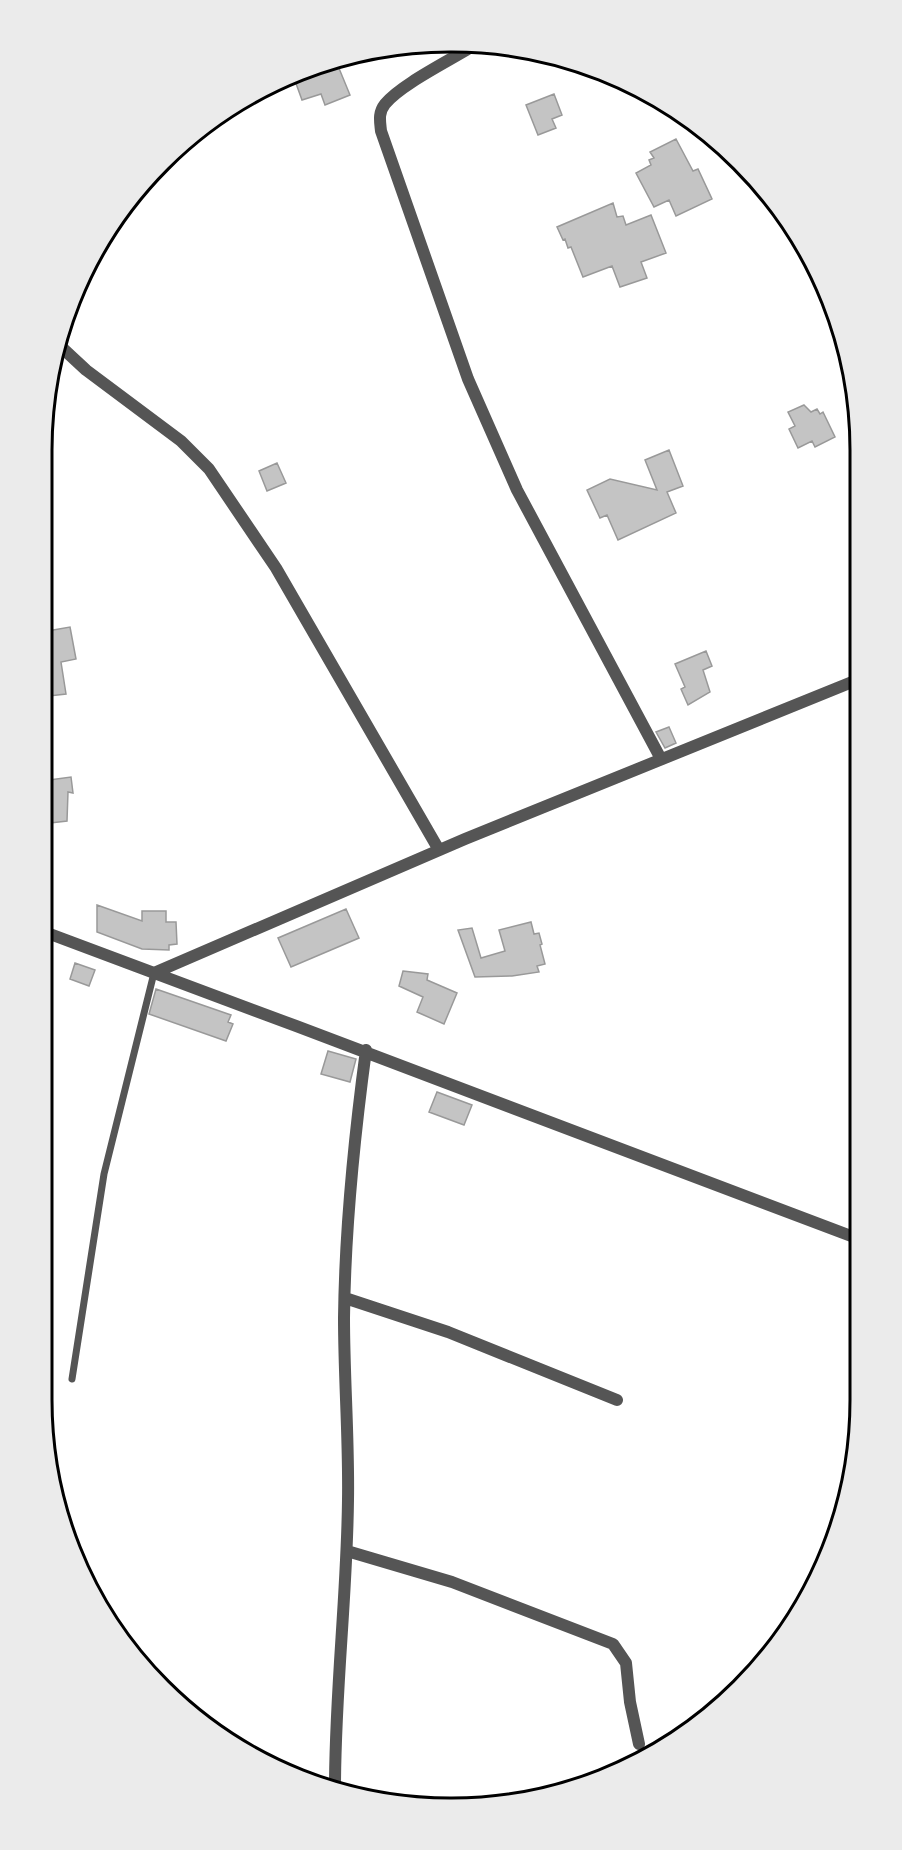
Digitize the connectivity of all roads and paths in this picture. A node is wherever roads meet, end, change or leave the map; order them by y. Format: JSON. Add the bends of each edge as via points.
{"nodes":[{"id":1,"x":464,"y":53,"type":"edge"},
{"id":2,"x":65,"y":351,"type":"edge"},
{"id":3,"x":850,"y":683,"type":"edge"},
{"id":4,"x":661,"y":759,"type":"junction"},
{"id":5,"x":439,"y":850,"type":"junction"},
{"id":6,"x":52,"y":935,"type":"edge"},
{"id":7,"x":154,"y":973,"type":"junction"},
{"id":8,"x":366,"y":1050,"type":"junction"},
{"id":9,"x":850,"y":1235,"type":"edge"},
{"id":10,"x":345,"y":1298,"type":"junction"},
{"id":11,"x":72,"y":1379,"type":"dead end"},
{"id":12,"x":617,"y":1400,"type":"dead end"},
{"id":13,"x":347,"y":1551,"type":"junction"},
{"id":14,"x":639,"y":1744,"type":"dead end"},
{"id":15,"x":335,"y":1780,"type":"edge"}],
"edges":[{"from":1,"to":4,"type":"street","via":[[384,105],[379,116],[381,131],[468,379],[517,490]]},
{"from":2,"to":5,"type":"street","via":[[181,441],[209,469],[276,568]]},
{"from":3,"to":4,"type":"street"},
{"from":4,"to":5,"type":"street"},
{"from":5,"to":7,"type":"street"},
{"from":6,"to":7,"type":"street"},
{"from":7,"to":8,"type":"street"},
{"from":7,"to":11,"type":"lane","via":[[104,1174]]},
{"from":8,"to":9,"type":"street","via":[[660,1166]]},
{"from":8,"to":10,"type":"street","via":[[352,1160]]},
{"from":10,"to":12,"type":"street","via":[[448,1332]]},
{"from":10,"to":13,"type":"street"},
{"from":13,"to":14,"type":"street","via":[[452,1582],[613,1644],[626,1663]]},
{"from":13,"to":15,"type":"street"}]}
